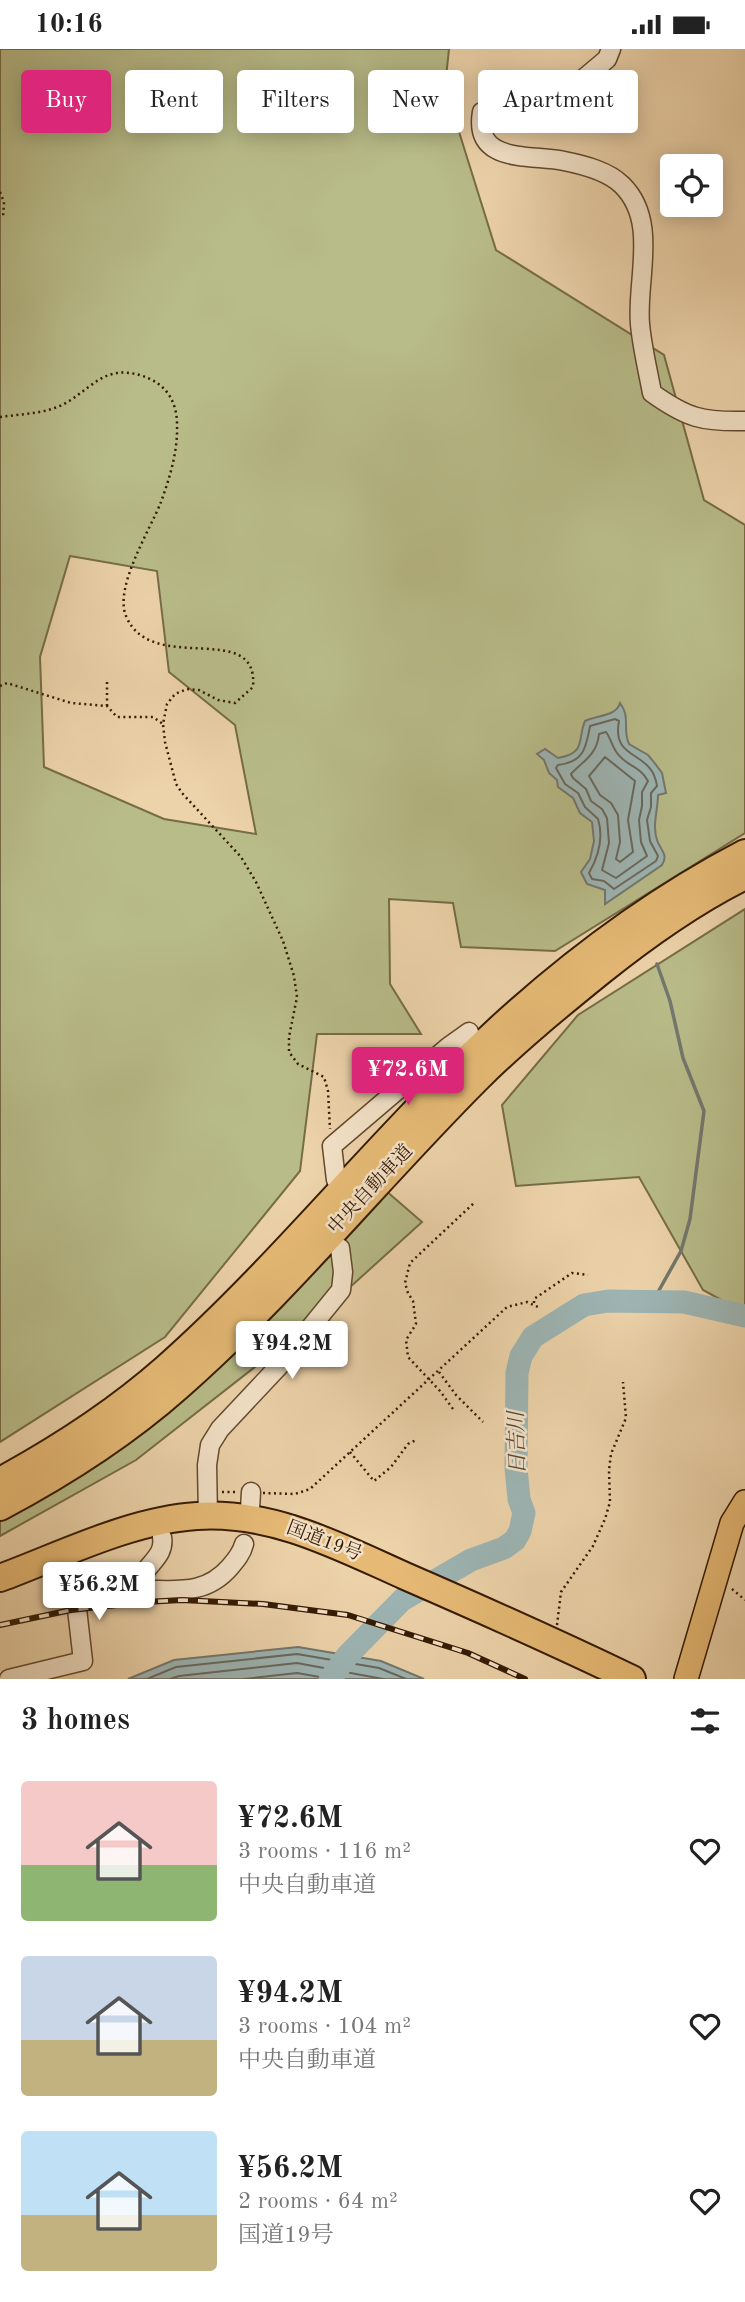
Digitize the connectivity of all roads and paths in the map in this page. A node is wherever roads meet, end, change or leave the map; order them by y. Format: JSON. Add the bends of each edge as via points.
{"nodes":[{"id":1,"x":611,"y":49,"type":"edge"},
{"id":2,"x":0,"y":192,"type":"edge"},
{"id":3,"x":3,"y":218,"type":"dead end"},
{"id":4,"x":0,"y":417,"type":"edge"},
{"id":5,"x":745,"y":421,"type":"edge"},
{"id":6,"x":107,"y":679,"type":"dead end"},
{"id":7,"x":0,"y":686,"type":"edge"},
{"id":8,"x":107,"y":706,"type":"junction"},
{"id":9,"x":163,"y":724,"type":"junction"},
{"id":10,"x":745,"y":853,"type":"edge"},
{"id":11,"x":745,"y":876,"type":"edge"},
{"id":12,"x":469,"y":1032,"type":"dead end"},
{"id":13,"x":332,"y":1146,"type":"junction"},
{"id":14,"x":336,"y":1180,"type":"dead end"},
{"id":15,"x":475,"y":1202,"type":"dead end"},
{"id":16,"x":340,"y":1248,"type":"dead end"},
{"id":17,"x":587,"y":1275,"type":"dead end"},
{"id":18,"x":534,"y":1305,"type":"junction"},
{"id":19,"x":540,"y":1308,"type":"dead end"},
{"id":20,"x":439,"y":1372,"type":"junction"},
{"id":21,"x":429,"y":1380,"type":"junction"},
{"id":22,"x":624,"y":1382,"type":"dead end"},
{"id":23,"x":453,"y":1409,"type":"dead end"},
{"id":24,"x":483,"y":1422,"type":"dead end"},
{"id":25,"x":416,"y":1440,"type":"dead end"},
{"id":26,"x":350,"y":1452,"type":"junction"},
{"id":27,"x":0,"y":1481,"type":"edge"},
{"id":28,"x":745,"y":1502,"type":"edge"},
{"id":29,"x":208,"y":1503,"type":"junction"},
{"id":30,"x":0,"y":1507,"type":"edge"},
{"id":31,"x":162,"y":1537,"type":"junction"},
{"id":32,"x":244,"y":1543,"type":"dead end"},
{"id":33,"x":0,"y":1578,"type":"edge"},
{"id":34,"x":400,"y":1581,"type":"junction"},
{"id":35,"x":138,"y":1590,"type":"junction"},
{"id":36,"x":0,"y":1594,"type":"edge"},
{"id":37,"x":436,"y":1596,"type":"junction"},
{"id":38,"x":552,"y":1641,"type":"junction"},
{"id":39,"x":9,"y":1679,"type":"edge"},
{"id":40,"x":591,"y":1679,"type":"edge"},
{"id":41,"x":632,"y":1679,"type":"edge"},
{"id":42,"x":686,"y":1679,"type":"edge"}],
"edges":[{"from":1,"to":5,"type":"street","via":[[607,59],[582,80],[482,112],[481,133],[489,144],[508,154],[563,160],[605,173],[632,196],[644,239],[640,325],[652,393],[686,415],[711,422]]},
{"from":2,"to":3,"type":"path"},
{"from":4,"to":9,"type":"path","via":[[47,412],[116,373],[154,380],[171,399],[177,417],[176,450],[161,502],[125,586],[124,611],[146,640],[240,655],[253,668],[254,678],[253,687],[235,702],[199,690],[182,690],[167,704]]},
{"from":6,"to":8,"type":"path"},
{"from":7,"to":8,"type":"path","via":[[7,683],[71,703]]},
{"from":8,"to":9,"type":"path","via":[[117,717],[153,717]]},
{"from":9,"to":13,"type":"path","via":[[176,784],[248,868],[282,941],[297,997],[289,1052],[299,1065],[324,1077]]},
{"from":10,"to":27,"type":"highway","name":"中央自動車道","via":[[676,893],[581,960],[439,1086],[165,1369],[76,1436]]},
{"from":11,"to":30,"type":"highway","name":"中央自動車道","via":[[628,950],[479,1077],[225,1345],[177,1388],[88,1456]]},
{"from":12,"to":13,"type":"street"},
{"from":13,"to":14,"type":"street"},
{"from":15,"to":21,"type":"path","via":[[410,1263],[405,1283],[414,1301],[415,1324],[406,1340],[408,1357]]},
{"from":16,"to":29,"type":"street","via":[[341,1290],[210,1445]]},
{"from":17,"to":18,"type":"path","via":[[572,1273],[534,1299]]},
{"from":18,"to":19,"type":"path"},
{"from":18,"to":20,"type":"path","via":[[527,1302],[507,1307]]},
{"from":20,"to":21,"type":"path"},
{"from":20,"to":24,"type":"path"},
{"from":21,"to":23,"type":"path"},
{"from":21,"to":26,"type":"path"},
{"from":22,"to":38,"type":"path","via":[[626,1418],[611,1454],[610,1502],[593,1546],[561,1592]]},
{"from":25,"to":26,"type":"path","via":[[374,1481]]},
{"from":26,"to":29,"type":"path","via":[[303,1493]]},
{"from":28,"to":42,"type":"main road","via":[[733,1523]]},
{"from":29,"to":33,"type":"highway","name":"国道19号"},
{"from":29,"to":34,"type":"highway","name":"国道19号","via":[[303,1531]]},
{"from":31,"to":34,"type":"highway","name":"国道19号","via":[[203,1530],[249,1532]]},
{"from":31,"to":35,"type":"street","via":[[160,1553],[143,1571]]},
{"from":31,"to":36,"type":"highway","name":"国道19号"},
{"from":32,"to":35,"type":"street","via":[[229,1568],[210,1585]]},
{"from":34,"to":37,"type":"highway","name":"国道19号"},
{"from":35,"to":39,"type":"street","via":[[79,1599],[83,1661]]},
{"from":37,"to":38,"type":"highway","name":"国道19号"},
{"from":37,"to":40,"type":"highway","name":"国道19号"},
{"from":38,"to":41,"type":"highway","name":"国道19号"}]}
